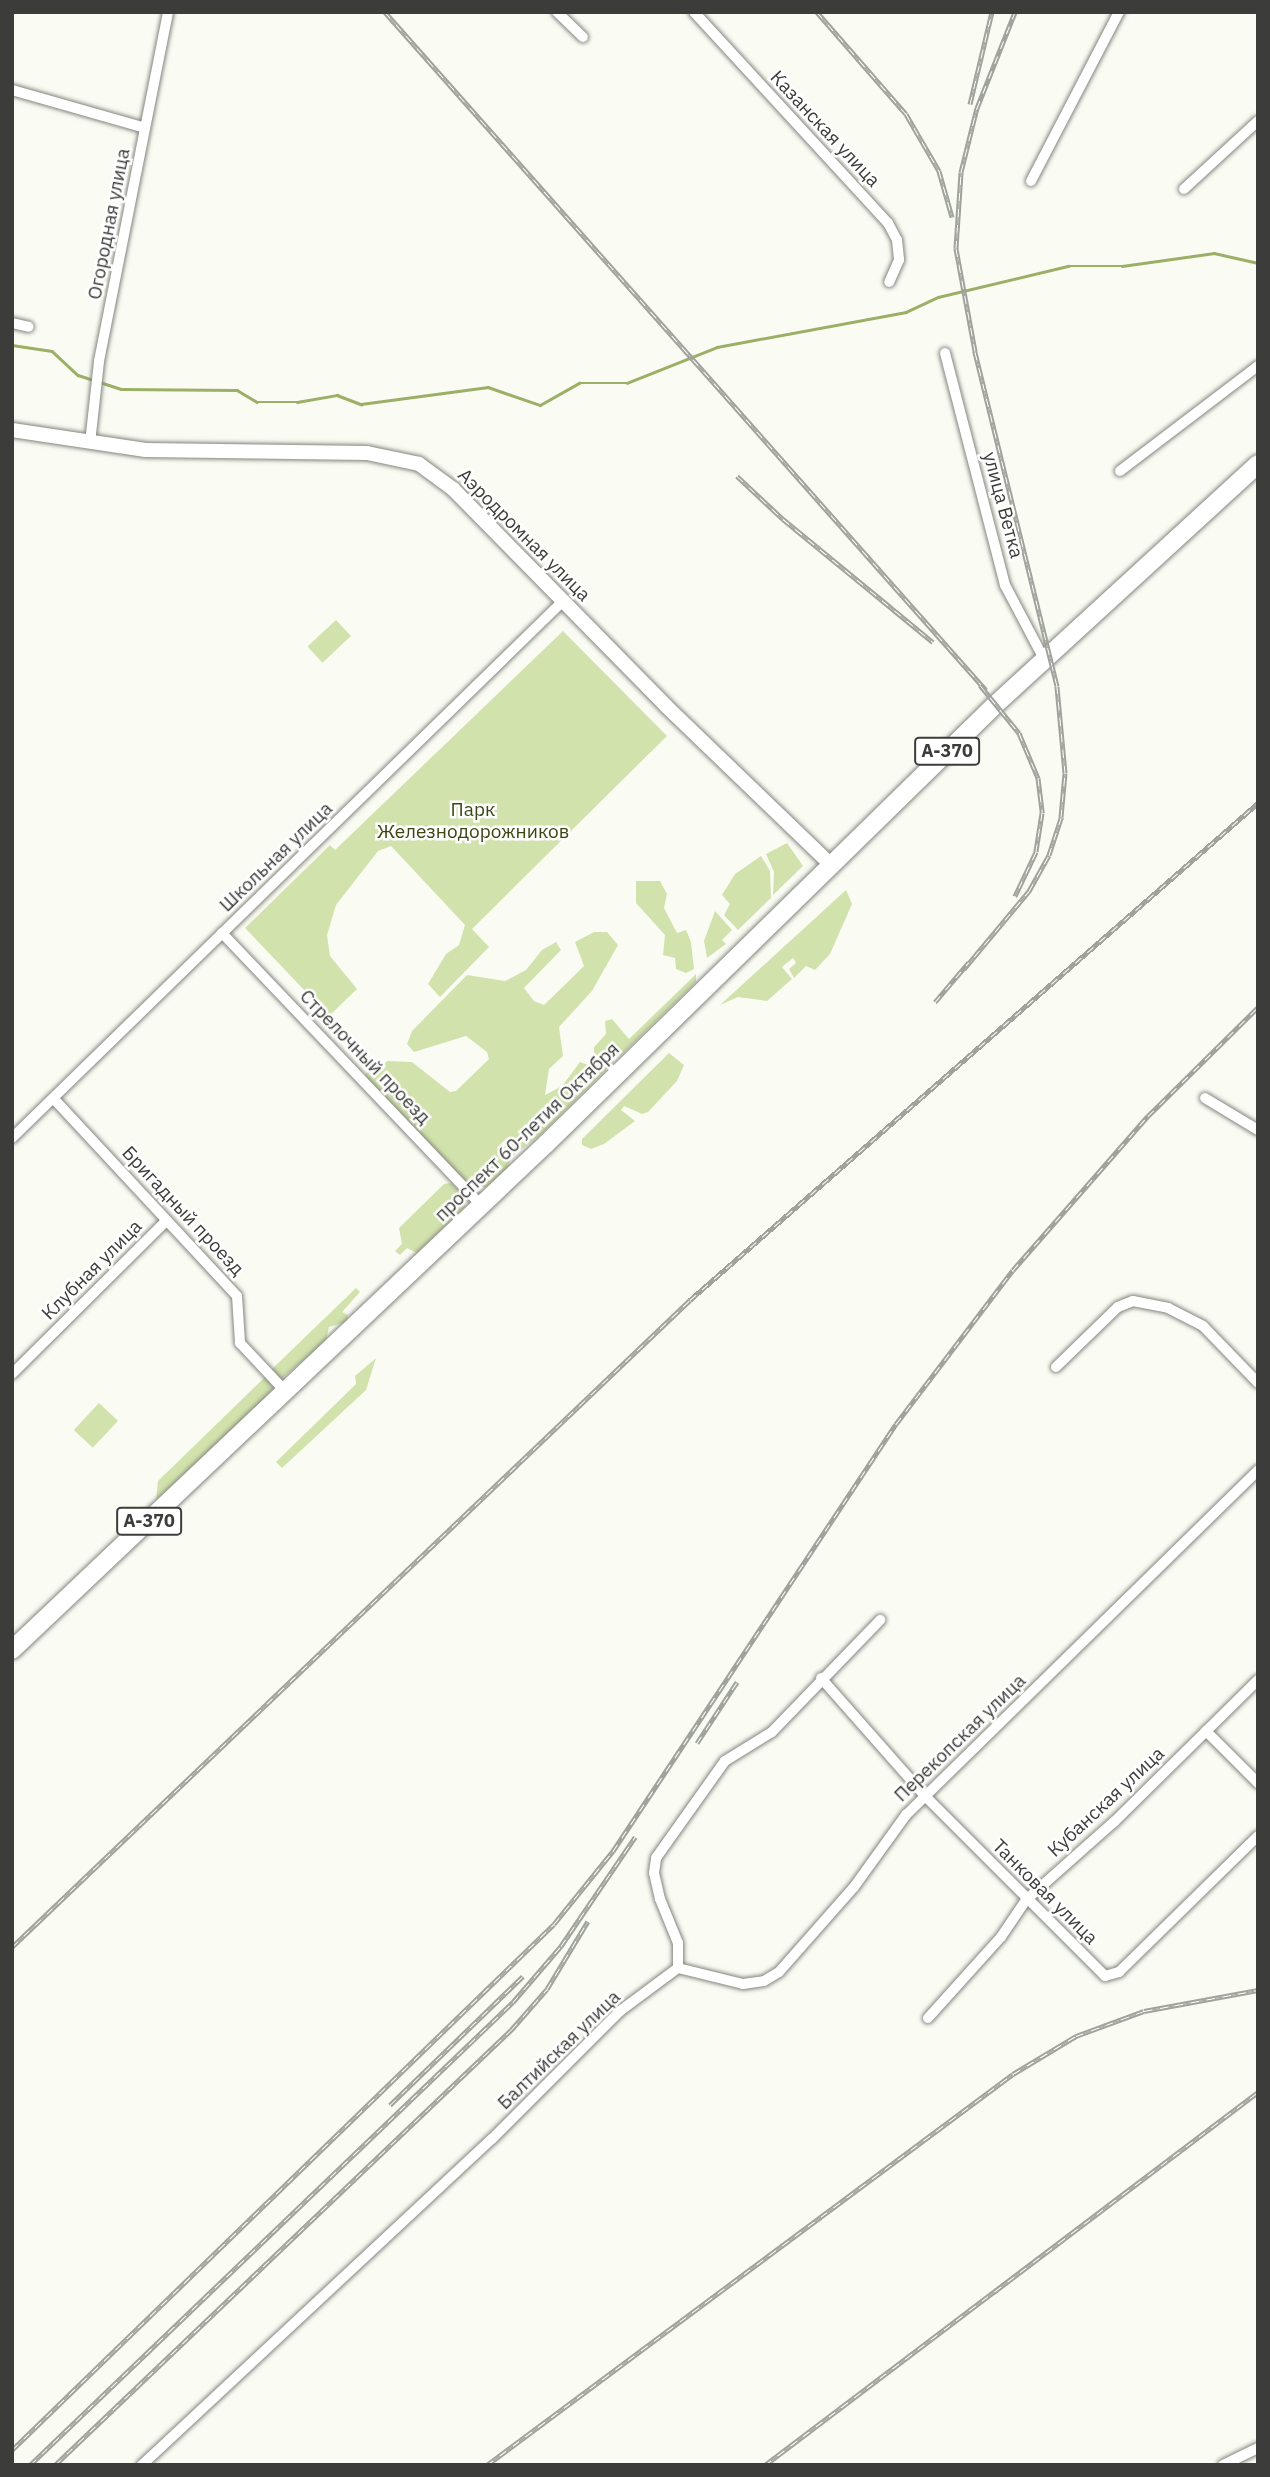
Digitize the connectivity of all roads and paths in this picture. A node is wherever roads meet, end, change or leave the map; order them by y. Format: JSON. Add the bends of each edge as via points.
{"nodes":[{"id":1,"x":168,"y":12,"type":"edge"},
{"id":2,"x":557,"y":12,"type":"edge"},
{"id":3,"x":694,"y":12,"type":"edge"},
{"id":4,"x":1119,"y":12,"type":"edge"},
{"id":5,"x":583,"y":37,"type":"dead end"},
{"id":6,"x":12,"y":90,"type":"edge"},
{"id":7,"x":1258,"y":121,"type":"edge"},
{"id":8,"x":145,"y":128,"type":"junction"},
{"id":9,"x":1031,"y":181,"type":"dead end"},
{"id":10,"x":1184,"y":189,"type":"dead end"},
{"id":11,"x":889,"y":282,"type":"dead end"},
{"id":12,"x":12,"y":323,"type":"edge"},
{"id":13,"x":29,"y":327,"type":"dead end"},
{"id":14,"x":945,"y":353,"type":"dead end"},
{"id":15,"x":1258,"y":366,"type":"edge"},
{"id":16,"x":12,"y":430,"type":"edge"},
{"id":17,"x":90,"y":443,"type":"junction"},
{"id":18,"x":1258,"y":464,"type":"edge"},
{"id":19,"x":1120,"y":471,"type":"dead end"},
{"id":20,"x":1258,"y":476,"type":"edge"},
{"id":21,"x":564,"y":600,"type":"junction"},
{"id":22,"x":1066,"y":641,"type":"junction"},
{"id":23,"x":1044,"y":659,"type":"junction"},
{"id":24,"x":831,"y":865,"type":"junction"},
{"id":25,"x":222,"y":933,"type":"junction"},
{"id":26,"x":1205,"y":1098,"type":"dead end"},
{"id":27,"x":54,"y":1099,"type":"junction"},
{"id":28,"x":1258,"y":1130,"type":"edge"},
{"id":29,"x":12,"y":1138,"type":"edge"},
{"id":30,"x":481,"y":1205,"type":"junction"},
{"id":31,"x":166,"y":1220,"type":"junction"},
{"id":32,"x":1056,"y":1367,"type":"dead end"},
{"id":33,"x":12,"y":1374,"type":"edge"},
{"id":34,"x":1258,"y":1383,"type":"edge"},
{"id":35,"x":285,"y":1391,"type":"junction"},
{"id":36,"x":1258,"y":1470,"type":"edge"},
{"id":37,"x":880,"y":1620,"type":"dead end"},
{"id":38,"x":12,"y":1650,"type":"edge"},
{"id":39,"x":821,"y":1678,"type":"junction"},
{"id":40,"x":1258,"y":1680,"type":"edge"},
{"id":41,"x":1206,"y":1731,"type":"junction"},
{"id":42,"x":1258,"y":1783,"type":"edge"},
{"id":43,"x":925,"y":1796,"type":"junction"},
{"id":44,"x":1258,"y":1836,"type":"edge"},
{"id":45,"x":1026,"y":1900,"type":"junction"},
{"id":46,"x":678,"y":1968,"type":"junction"},
{"id":47,"x":928,"y":2018,"type":"dead end"},
{"id":48,"x":1258,"y":2448,"type":"edge"},
{"id":49,"x":142,"y":2465,"type":"edge"},
{"id":50,"x":1223,"y":2465,"type":"edge"}],
"edges":[{"from":1,"to":8,"type":"street","name":"Огородная улица"},
{"from":2,"to":5,"type":"street"},
{"from":3,"to":11,"type":"street","name":"Казанская улица","via":[[888,223],[897,240],[899,260]]},
{"from":4,"to":9,"type":"street"},
{"from":6,"to":8,"type":"street"},
{"from":7,"to":10,"type":"street"},
{"from":8,"to":17,"type":"street","name":"Огородная улица","via":[[95,385]]},
{"from":12,"to":13,"type":"street"},
{"from":14,"to":23,"type":"street","name":"улица Ветка","via":[[1005,585]]},
{"from":15,"to":19,"type":"street"},
{"from":16,"to":17,"type":"street","name":"Аэродромная улица"},
{"from":17,"to":21,"type":"street","name":"Аэродромная улица","via":[[146,450],[367,453],[403,458],[453,489]]},
{"from":18,"to":22,"type":"highway","name":"проспект 60-летия Октября","number":"А-370"},
{"from":20,"to":22,"type":"highway","name":"проспект 60-летия Октября","number":"А-370"},
{"from":21,"to":24,"type":"street","name":"Аэродромная улица"},
{"from":21,"to":25,"type":"street","name":"Школьная улица"},
{"from":22,"to":23,"type":"highway","name":"проспект 60-летия Октября","number":"А-370"},
{"from":23,"to":24,"type":"highway","name":"проспект 60-летия Октября","number":"А-370"},
{"from":24,"to":30,"type":"highway","name":"проспект 60-летия Октября","number":"А-370"},
{"from":25,"to":27,"type":"street","name":"Школьная улица"},
{"from":25,"to":30,"type":"street","name":"Стрелочный проезд"},
{"from":26,"to":28,"type":"street"},
{"from":27,"to":29,"type":"street","name":"Школьная улица"},
{"from":27,"to":31,"type":"street","name":"Бригадный проезд"},
{"from":30,"to":35,"type":"highway","name":"проспект 60-летия Октября","number":"А-370"},
{"from":31,"to":33,"type":"street","name":"Клубная улица"},
{"from":31,"to":35,"type":"street","name":"Бригадный проезд","via":[[237,1296],[240,1343]]},
{"from":32,"to":34,"type":"street","via":[[1118,1307],[1133,1301],[1168,1308],[1203,1326]]},
{"from":35,"to":38,"type":"highway","name":"проспект 60-летия Октября","number":"А-370"},
{"from":36,"to":43,"type":"street","name":"Перекопская улица"},
{"from":37,"to":39,"type":"street"},
{"from":39,"to":43,"type":"street","name":"Танковая улица"},
{"from":39,"to":46,"type":"street","via":[[772,1732],[725,1761],[656,1858],[653,1873],[678,1943]]},
{"from":40,"to":41,"type":"street","name":"Кубанская улица"},
{"from":41,"to":42,"type":"street"},
{"from":41,"to":45,"type":"street","name":"Кубанская улица"},
{"from":43,"to":45,"type":"street","name":"Танковая улица"},
{"from":43,"to":46,"type":"street","name":"Перекопская улица","via":[[854,1887],[771,1978],[743,1984]]},
{"from":44,"to":45,"type":"street","name":"Танковая улица","via":[[1114,1976],[1105,1976]]},
{"from":45,"to":47,"type":"street","name":"Кубанская улица","via":[[1001,1937]]},
{"from":46,"to":49,"type":"street","name":"Балтийская улица","via":[[620,2011],[492,2139],[278,2333]]},
{"from":48,"to":50,"type":"street"}]}
